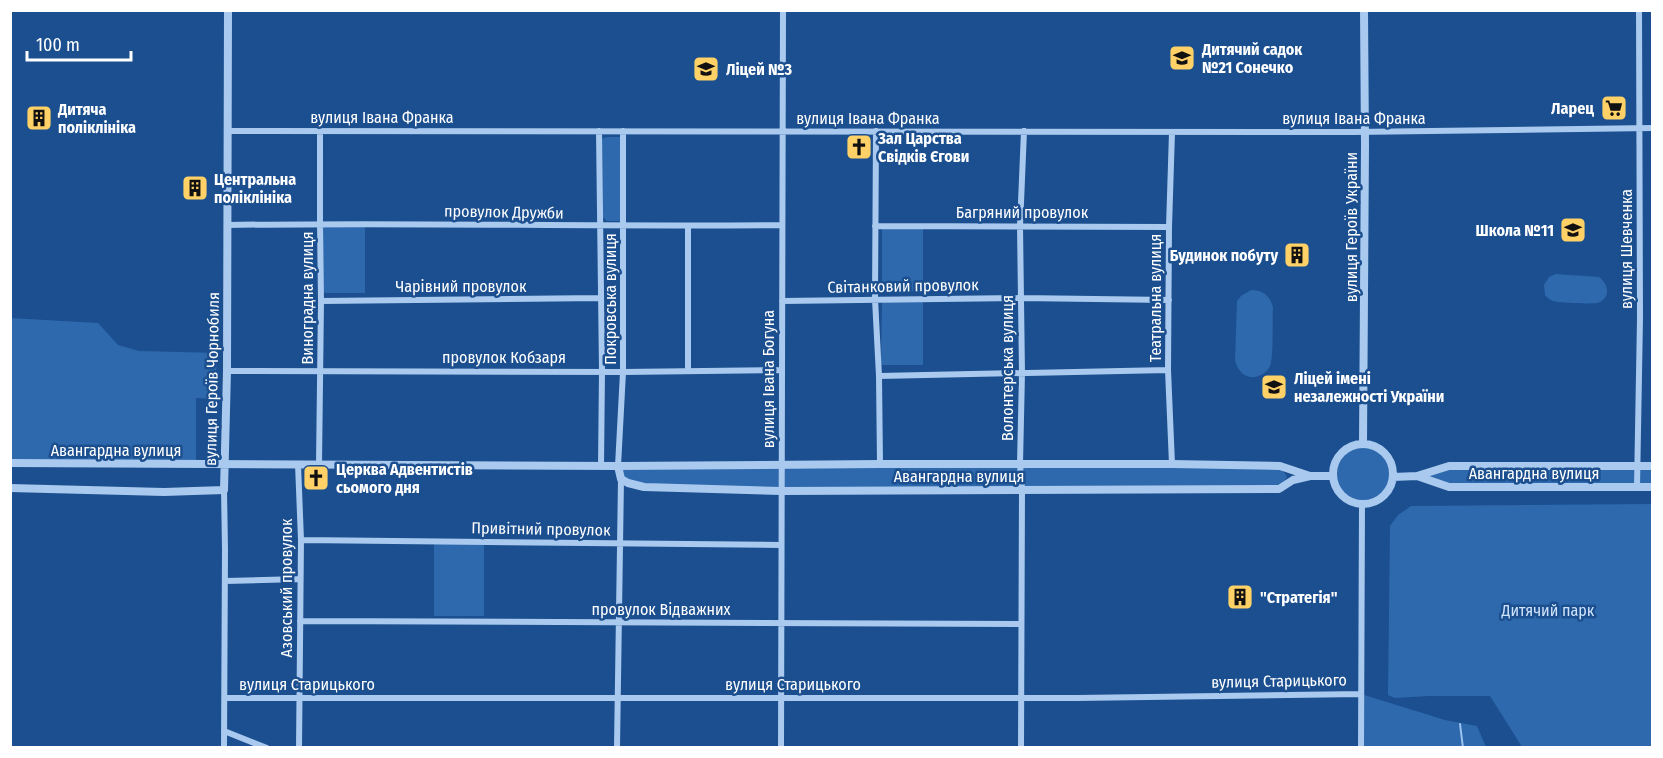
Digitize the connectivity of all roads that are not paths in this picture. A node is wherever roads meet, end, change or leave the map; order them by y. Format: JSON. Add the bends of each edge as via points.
{"nodes":[{"id":1,"x":228,"y":10,"type":"edge"},
{"id":2,"x":783,"y":10,"type":"edge"},
{"id":3,"x":1364,"y":10,"type":"edge"},
{"id":4,"x":1639,"y":10,"type":"edge"},
{"id":5,"x":1640,"y":128,"type":"junction"},
{"id":6,"x":1653,"y":129,"type":"edge"},
{"id":7,"x":228,"y":131,"type":"junction"},
{"id":8,"x":320,"y":131,"type":"junction"},
{"id":9,"x":599,"y":131,"type":"junction"},
{"id":10,"x":623,"y":131,"type":"junction"},
{"id":11,"x":782,"y":131,"type":"junction"},
{"id":12,"x":876,"y":131,"type":"junction"},
{"id":13,"x":1024,"y":132,"type":"junction"},
{"id":14,"x":1172,"y":132,"type":"junction"},
{"id":15,"x":1365,"y":132,"type":"junction"},
{"id":16,"x":320,"y":223,"type":"junction"},
{"id":17,"x":227,"y":225,"type":"junction"},
{"id":18,"x":782,"y":225,"type":"junction"},
{"id":19,"x":600,"y":226,"type":"junction"},
{"id":20,"x":623,"y":226,"type":"junction"},
{"id":21,"x":688,"y":226,"type":"junction"},
{"id":22,"x":875,"y":226,"type":"junction"},
{"id":23,"x":1020,"y":226,"type":"junction"},
{"id":24,"x":1169,"y":226,"type":"junction"},
{"id":25,"x":601,"y":298,"type":"junction"},
{"id":26,"x":1020,"y":298,"type":"junction"},
{"id":27,"x":875,"y":299,"type":"junction"},
{"id":28,"x":1169,"y":300,"type":"junction"},
{"id":29,"x":321,"y":301,"type":"junction"},
{"id":30,"x":782,"y":301,"type":"junction"},
{"id":31,"x":782,"y":370,"type":"junction"},
{"id":32,"x":1168,"y":370,"type":"junction"},
{"id":33,"x":227,"y":371,"type":"junction"},
{"id":34,"x":321,"y":371,"type":"junction"},
{"id":35,"x":602,"y":371,"type":"junction"},
{"id":36,"x":688,"y":371,"type":"junction"},
{"id":37,"x":624,"y":372,"type":"junction"},
{"id":38,"x":1022,"y":373,"type":"junction"},
{"id":39,"x":879,"y":376,"type":"junction"},
{"id":40,"x":1363,"y":444,"type":"junction"},
{"id":41,"x":10,"y":463,"type":"edge"},
{"id":42,"x":225,"y":464,"type":"junction"},
{"id":43,"x":298,"y":464,"type":"junction"},
{"id":44,"x":319,"y":464,"type":"junction"},
{"id":45,"x":782,"y":464,"type":"junction"},
{"id":46,"x":880,"y":464,"type":"junction"},
{"id":47,"x":1020,"y":464,"type":"junction"},
{"id":48,"x":1172,"y":464,"type":"junction"},
{"id":49,"x":601,"y":466,"type":"junction"},
{"id":50,"x":618,"y":466,"type":"junction"},
{"id":51,"x":1637,"y":466,"type":"junction"},
{"id":52,"x":1653,"y":466,"type":"edge"},
{"id":53,"x":1310,"y":476,"type":"junction"},
{"id":54,"x":1332,"y":476,"type":"junction"},
{"id":55,"x":1418,"y":476,"type":"junction"},
{"id":56,"x":1393,"y":477,"type":"junction"},
{"id":57,"x":621,"y":479,"type":"junction"},
{"id":58,"x":1637,"y":487,"type":"junction"},
{"id":59,"x":1653,"y":487,"type":"edge"},
{"id":60,"x":10,"y":488,"type":"edge"},
{"id":61,"x":1022,"y":489,"type":"junction"},
{"id":62,"x":224,"y":490,"type":"junction"},
{"id":63,"x":781,"y":491,"type":"junction"},
{"id":64,"x":1362,"y":504,"type":"junction"},
{"id":65,"x":300,"y":540,"type":"junction"},
{"id":66,"x":619,"y":543,"type":"junction"},
{"id":67,"x":781,"y":545,"type":"junction"},
{"id":68,"x":300,"y":579,"type":"junction"},
{"id":69,"x":225,"y":581,"type":"junction"},
{"id":70,"x":300,"y":621,"type":"junction"},
{"id":71,"x":618,"y":622,"type":"junction"},
{"id":72,"x":781,"y":623,"type":"junction"},
{"id":73,"x":1021,"y":624,"type":"junction"},
{"id":74,"x":1361,"y":694,"type":"junction"},
{"id":75,"x":225,"y":698,"type":"junction"},
{"id":76,"x":300,"y":698,"type":"junction"},
{"id":77,"x":618,"y":698,"type":"junction"},
{"id":78,"x":781,"y":698,"type":"junction"},
{"id":79,"x":1021,"y":698,"type":"junction"},
{"id":80,"x":224,"y":731,"type":"junction"},
{"id":81,"x":224,"y":747,"type":"edge"},
{"id":82,"x":267,"y":747,"type":"edge"},
{"id":83,"x":299,"y":747,"type":"edge"},
{"id":84,"x":617,"y":747,"type":"edge"},
{"id":85,"x":781,"y":747,"type":"edge"},
{"id":86,"x":1021,"y":747,"type":"edge"},
{"id":87,"x":1361,"y":747,"type":"edge"}],
"edges":[{"from":1,"to":7,"type":"street","name":"вулиця Героїв Чорнобиля"},
{"from":2,"to":11,"type":"street","name":"вулиця Івана Богуна"},
{"from":3,"to":15,"type":"street","name":"вулиця Героїв України"},
{"from":4,"to":5,"type":"street","name":"вулиця Шевченка"},
{"from":5,"to":6,"type":"street","name":"вулиця Івана Франка"},
{"from":5,"to":15,"type":"street","name":"вулиця Івана Франка"},
{"from":5,"to":51,"type":"street","name":"вулиця Шевченка"},
{"from":7,"to":8,"type":"street","name":"вулиця Івана Франка"},
{"from":7,"to":17,"type":"street","name":"вулиця Героїв Чорнобиля"},
{"from":8,"to":9,"type":"street","name":"вулиця Івана Франка"},
{"from":8,"to":16,"type":"street","name":"Виноградна вулиця"},
{"from":9,"to":10,"type":"street","name":"вулиця Івана Франка"},
{"from":9,"to":19,"type":"street","name":"Покровська вулиця"},
{"from":10,"to":11,"type":"street","name":"вулиця Івана Франка"},
{"from":10,"to":20,"type":"street","name":"Покровська вулиця"},
{"from":11,"to":12,"type":"street","name":"вулиця Івана Франка"},
{"from":11,"to":18,"type":"street","name":"вулиця Івана Богуна"},
{"from":12,"to":13,"type":"street","name":"вулиця Івана Франка"},
{"from":12,"to":22,"type":"street"},
{"from":13,"to":14,"type":"street","name":"вулиця Івана Франка"},
{"from":13,"to":23,"type":"street","name":"Волонтерська вулиця"},
{"from":14,"to":15,"type":"street","name":"вулиця Івана Франка"},
{"from":14,"to":24,"type":"street","name":"Театральна вулиця"},
{"from":15,"to":40,"type":"street","name":"вулиця Героїв України"},
{"from":16,"to":17,"type":"street","name":"провулок Дружби"},
{"from":16,"to":19,"type":"street","name":"провулок Дружби"},
{"from":16,"to":29,"type":"street","name":"Виноградна вулиця"},
{"from":17,"to":33,"type":"street","name":"вулиця Героїв Чорнобиля"},
{"from":18,"to":21,"type":"street","name":"провулок Дружби"},
{"from":18,"to":30,"type":"street","name":"вулиця Івана Богуна"},
{"from":19,"to":20,"type":"street","name":"провулок Дружби"},
{"from":19,"to":25,"type":"street","name":"Покровська вулиця"},
{"from":20,"to":21,"type":"street","name":"провулок Дружби"},
{"from":20,"to":37,"type":"street","name":"Покровська вулиця"},
{"from":21,"to":36,"type":"street"},
{"from":22,"to":23,"type":"street","name":"Багряний провулок"},
{"from":22,"to":27,"type":"street"},
{"from":23,"to":24,"type":"street","name":"Багряний провулок"},
{"from":23,"to":26,"type":"street","name":"Волонтерська вулиця"},
{"from":24,"to":28,"type":"street","name":"Театральна вулиця"},
{"from":25,"to":29,"type":"street","name":"Чарівний провулок"},
{"from":25,"to":35,"type":"street","name":"Покровська вулиця"},
{"from":26,"to":27,"type":"street","name":"Світанковий провулок"},
{"from":26,"to":28,"type":"street","name":"Світанковий провулок"},
{"from":26,"to":38,"type":"street","name":"Волонтерська вулиця"},
{"from":27,"to":30,"type":"street","name":"Світанковий провулок"},
{"from":27,"to":39,"type":"street"},
{"from":28,"to":32,"type":"street","name":"Театральна вулиця"},
{"from":29,"to":34,"type":"street","name":"Виноградна вулиця"},
{"from":30,"to":31,"type":"street","name":"вулиця Івана Богуна"},
{"from":31,"to":36,"type":"street","name":"провулок Кобзаря"},
{"from":31,"to":45,"type":"street","name":"вулиця Івана Богуна"},
{"from":32,"to":38,"type":"street"},
{"from":32,"to":48,"type":"street","name":"Театральна вулиця"},
{"from":33,"to":34,"type":"street","name":"провулок Кобзаря"},
{"from":33,"to":42,"type":"street","name":"вулиця Героїв Чорнобиля"},
{"from":34,"to":35,"type":"street","name":"провулок Кобзаря"},
{"from":34,"to":44,"type":"street","name":"Виноградна вулиця"},
{"from":35,"to":37,"type":"street","name":"провулок Кобзаря"},
{"from":35,"to":49,"type":"street","name":"Покровська вулиця"},
{"from":36,"to":37,"type":"street","name":"провулок Кобзаря"},
{"from":37,"to":50,"type":"street","name":"Покровська вулиця"},
{"from":38,"to":39,"type":"street"},
{"from":38,"to":47,"type":"street","name":"Волонтерська вулиця"},
{"from":39,"to":46,"type":"street"},
{"from":40,"to":54,"type":"street","via":[[1343,450]]},
{"from":40,"to":56,"type":"street","via":[[1383,451],[1391,463]]},
{"from":41,"to":42,"type":"street","name":"Авангардна вулиця"},
{"from":42,"to":43,"type":"street","name":"Авангардна вулиця"},
{"from":42,"to":62,"type":"street","name":"вулиця Героїв Чорнобиля"},
{"from":43,"to":44,"type":"street","name":"Авангардна вулиця"},
{"from":43,"to":65,"type":"street","name":"Азовський провулок"},
{"from":44,"to":49,"type":"street","name":"Авангардна вулиця"},
{"from":45,"to":46,"type":"street","name":"Авангардна вулиця"},
{"from":45,"to":50,"type":"street","name":"Авангардна вулиця"},
{"from":45,"to":63,"type":"street","name":"вулиця Івана Богуна"},
{"from":46,"to":47,"type":"street","name":"Авангардна вулиця"},
{"from":47,"to":48,"type":"street","name":"Авангардна вулиця"},
{"from":47,"to":61,"type":"street","name":"Волонтерська вулиця"},
{"from":48,"to":53,"type":"street","name":"Авангардна вулиця","via":[[1280,466]]},
{"from":49,"to":50,"type":"street","name":"Авангардна вулиця"},
{"from":50,"to":57,"type":"street"},
{"from":51,"to":52,"type":"street","name":"Авангардна вулиця"},
{"from":51,"to":55,"type":"street","name":"Авангардна вулиця","via":[[1449,466]]},
{"from":51,"to":58,"type":"street","name":"вулиця Шевченка"},
{"from":53,"to":54,"type":"street","name":"Авангардна вулиця"},
{"from":53,"to":61,"type":"street","name":"Авангардна вулиця","via":[[1279,489]]},
{"from":54,"to":64,"type":"street","via":[[1342,496]]},
{"from":55,"to":56,"type":"street","name":"Авангардна вулиця"},
{"from":55,"to":58,"type":"street","name":"Авангардна вулиця","via":[[1449,487]]},
{"from":56,"to":64,"type":"street","via":[[1383,496]]},
{"from":57,"to":63,"type":"street","name":"Авангардна вулиця","via":[[661,488]]},
{"from":57,"to":66,"type":"street"},
{"from":58,"to":59,"type":"street","name":"Авангардна вулиця"},
{"from":60,"to":62,"type":"street"},
{"from":61,"to":63,"type":"street","name":"Авангардна вулиця"},
{"from":61,"to":73,"type":"street","name":"Волонтерська вулиця"},
{"from":62,"to":69,"type":"street","name":"вулиця Героїв Чорнобиля"},
{"from":63,"to":67,"type":"street","name":"вулиця Івана Богуна"},
{"from":64,"to":74,"type":"street"},
{"from":65,"to":66,"type":"street","name":"Привітний провулок"},
{"from":65,"to":68,"type":"street","name":"Азовський провулок"},
{"from":66,"to":67,"type":"street","name":"Привітний провулок"},
{"from":66,"to":71,"type":"street"},
{"from":67,"to":72,"type":"street","name":"вулиця Івана Богуна"},
{"from":68,"to":69,"type":"street"},
{"from":68,"to":70,"type":"street","name":"Азовський провулок"},
{"from":69,"to":75,"type":"street","name":"вулиця Героїв Чорнобиля"},
{"from":70,"to":71,"type":"street","name":"провулок Відважних"},
{"from":70,"to":76,"type":"street","name":"Азовський провулок"},
{"from":71,"to":72,"type":"street","name":"провулок Відважних"},
{"from":71,"to":77,"type":"street"},
{"from":72,"to":73,"type":"street","name":"провулок Відважних"},
{"from":72,"to":78,"type":"street","name":"вулиця Івана Богуна"},
{"from":73,"to":79,"type":"street","name":"Волонтерська вулиця"},
{"from":74,"to":79,"type":"street","name":"вулиця Старицького"},
{"from":74,"to":87,"type":"street"},
{"from":75,"to":76,"type":"street","name":"вулиця Старицького"},
{"from":75,"to":80,"type":"street","name":"вулиця Героїв Чорнобиля"},
{"from":76,"to":77,"type":"street","name":"вулиця Старицького"},
{"from":76,"to":83,"type":"street","name":"Азовський провулок"},
{"from":77,"to":78,"type":"street","name":"вулиця Старицького"},
{"from":77,"to":84,"type":"street"},
{"from":78,"to":79,"type":"street","name":"вулиця Старицького"},
{"from":78,"to":85,"type":"street","name":"вулиця Івана Богуна"},
{"from":79,"to":86,"type":"street","name":"Волонтерська вулиця"},
{"from":80,"to":81,"type":"street","name":"вулиця Героїв Чорнобиля"},
{"from":80,"to":82,"type":"street"}]}
